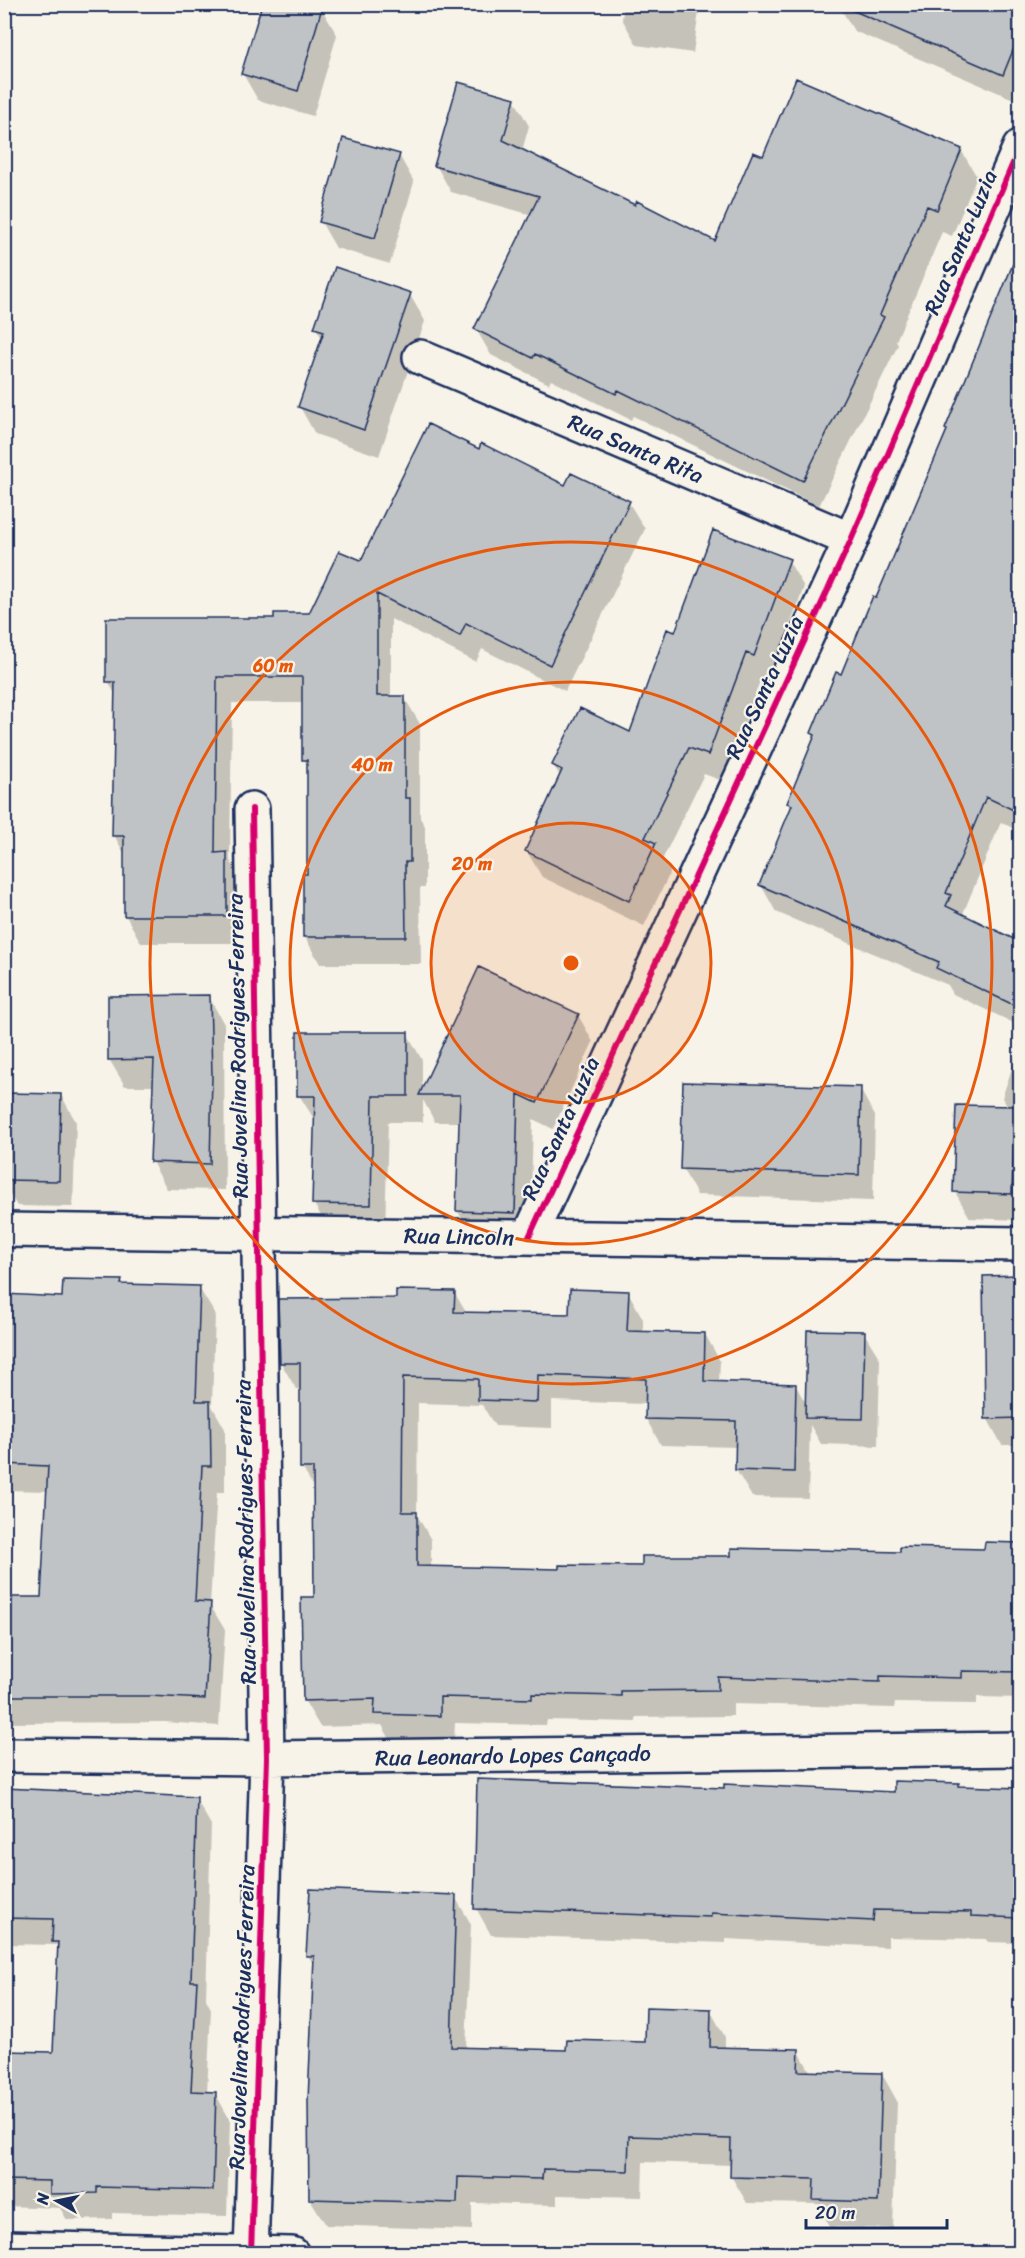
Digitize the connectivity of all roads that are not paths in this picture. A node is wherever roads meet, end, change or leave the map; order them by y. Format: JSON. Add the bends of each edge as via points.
{"nodes":[{"id":1,"x":1020,"y":147,"type":"edge"},
{"id":2,"x":420,"y":357,"type":"dead end"},
{"id":3,"x":851,"y":540,"type":"junction"},
{"id":4,"x":252,"y":809,"type":"dead end"},
{"id":5,"x":4,"y":1230,"type":"edge"},
{"id":6,"x":257,"y":1233,"type":"junction"},
{"id":7,"x":530,"y":1237,"type":"junction"},
{"id":8,"x":1020,"y":1244,"type":"edge"},
{"id":9,"x":1020,"y":1749,"type":"edge"},
{"id":10,"x":4,"y":1755,"type":"edge"},
{"id":11,"x":267,"y":1758,"type":"junction"},
{"id":12,"x":4,"y":2248,"type":"edge"},
{"id":13,"x":251,"y":2253,"type":"edge"},
{"id":14,"x":292,"y":2253,"type":"edge"}],
"edges":[{"from":1,"to":3,"type":"street","name":"Rua Santa Luzia"},
{"from":2,"to":3,"type":"street","name":"Rua Santa Rita"},
{"from":3,"to":7,"type":"street","name":"Rua Santa Luzia"},
{"from":4,"to":6,"type":"street","name":"Rua Jovelina Rodrigues Ferreira"},
{"from":5,"to":6,"type":"street","name":"Rua Lincoln"},
{"from":6,"to":7,"type":"street","name":"Rua Lincoln"},
{"from":6,"to":11,"type":"street","name":"Rua Jovelina Rodrigues Ferreira"},
{"from":7,"to":8,"type":"street","name":"Rua Lincoln"},
{"from":9,"to":11,"type":"street","name":"Rua Leonardo Lopes Cançado"},
{"from":10,"to":11,"type":"street","name":"Rua Leonardo Lopes Cançado"},
{"from":11,"to":13,"type":"street","name":"Rua Jovelina Rodrigues Ferreira"},
{"from":12,"to":13,"type":"street"},
{"from":13,"to":14,"type":"street"}]}
